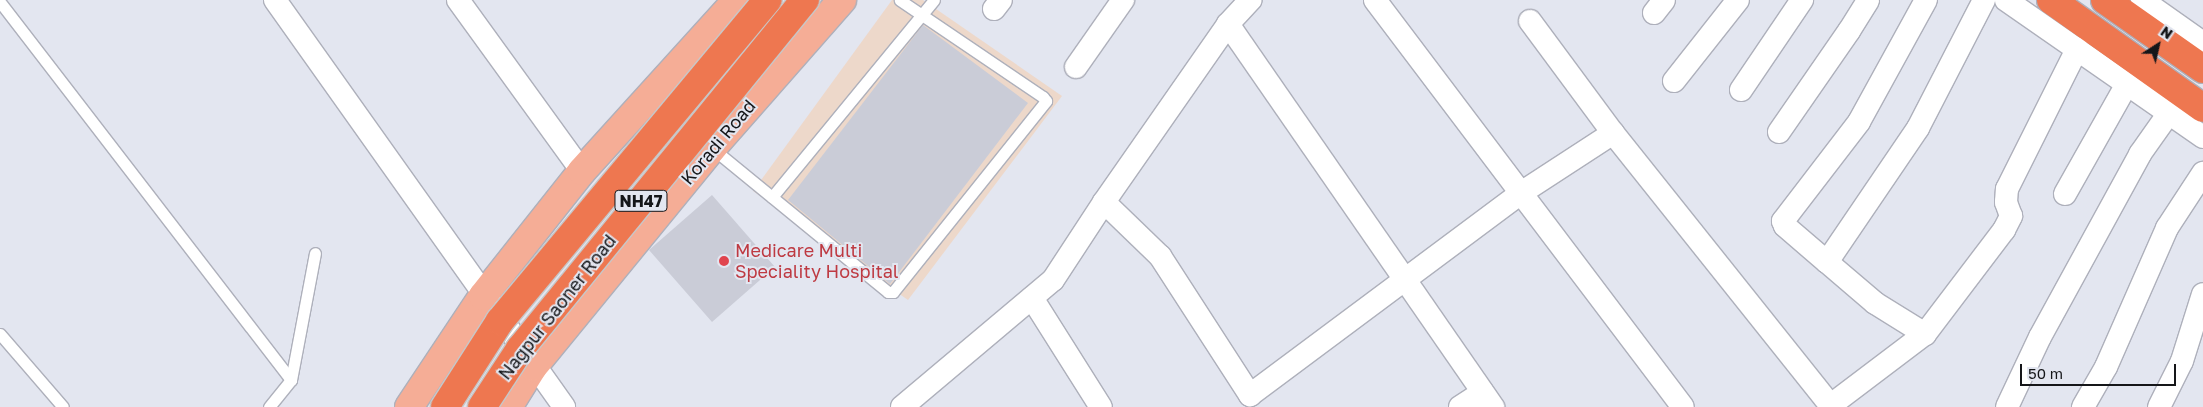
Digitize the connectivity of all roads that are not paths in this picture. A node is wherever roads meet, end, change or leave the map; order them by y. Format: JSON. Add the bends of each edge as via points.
{"nodes":[{"id":1,"x":275,"y":0,"type":"edge"},
{"id":2,"x":458,"y":0,"type":"edge"},
{"id":3,"x":738,"y":0,"type":"edge"},
{"id":4,"x":767,"y":0,"type":"edge"},
{"id":5,"x":805,"y":0,"type":"edge"},
{"id":6,"x":842,"y":0,"type":"edge"},
{"id":7,"x":900,"y":0,"type":"edge"},
{"id":8,"x":934,"y":0,"type":"edge"},
{"id":9,"x":1122,"y":0,"type":"edge"},
{"id":10,"x":1375,"y":0,"type":"edge"},
{"id":11,"x":1738,"y":0,"type":"edge"},
{"id":12,"x":1802,"y":0,"type":"edge"},
{"id":13,"x":1868,"y":0,"type":"edge"},
{"id":14,"x":1926,"y":0,"type":"edge"},
{"id":15,"x":1984,"y":0,"type":"edge"},
{"id":16,"x":2006,"y":0,"type":"edge"},
{"id":17,"x":2050,"y":0,"type":"edge"},
{"id":18,"x":2105,"y":0,"type":"edge"},
{"id":19,"x":2142,"y":0,"type":"edge"},
{"id":20,"x":0,"y":2,"type":"edge"},
{"id":21,"x":1239,"y":8,"type":"edge"},
{"id":22,"x":921,"y":16,"type":"junction"},
{"id":23,"x":1530,"y":21,"type":"dead end"},
{"id":24,"x":2203,"y":43,"type":"edge"},
{"id":25,"x":2077,"y":49,"type":"junction"},
{"id":26,"x":1076,"y":67,"type":"dead end"},
{"id":27,"x":2203,"y":70,"type":"edge"},
{"id":28,"x":1674,"y":81,"type":"dead end"},
{"id":29,"x":2127,"y":84,"type":"junction"},
{"id":30,"x":1741,"y":90,"type":"dead end"},
{"id":31,"x":2203,"y":108,"type":"edge"},
{"id":32,"x":2169,"y":113,"type":"junction"},
{"id":33,"x":1780,"y":132,"type":"dead end"},
{"id":34,"x":1613,"y":133,"type":"junction"},
{"id":35,"x":2203,"y":137,"type":"edge"},
{"id":36,"x":712,"y":148,"type":"junction"},
{"id":37,"x":582,"y":171,"type":"junction"},
{"id":38,"x":2203,"y":173,"type":"edge"},
{"id":39,"x":1521,"y":193,"type":"junction"},
{"id":40,"x":2065,"y":194,"type":"dead end"},
{"id":41,"x":772,"y":197,"type":"junction"},
{"id":42,"x":1104,"y":202,"type":"junction"},
{"id":43,"x":316,"y":253,"type":"dead end"},
{"id":44,"x":1827,"y":262,"type":"junction"},
{"id":45,"x":1406,"y":279,"type":"junction"},
{"id":46,"x":2203,"y":294,"type":"edge"},
{"id":47,"x":483,"y":296,"type":"junction"},
{"id":48,"x":1032,"y":298,"type":"junction"},
{"id":49,"x":0,"y":334,"type":"edge"},
{"id":50,"x":1925,"y":334,"type":"junction"},
{"id":51,"x":533,"y":366,"type":"junction"},
{"id":52,"x":291,"y":380,"type":"junction"},
{"id":53,"x":1488,"y":399,"type":"edge"},
{"id":54,"x":1254,"y":401,"type":"edge"},
{"id":55,"x":1832,"y":406,"type":"edge"},
{"id":56,"x":63,"y":407,"type":"edge"},
{"id":57,"x":269,"y":407,"type":"edge"},
{"id":58,"x":409,"y":407,"type":"edge"},
{"id":59,"x":445,"y":407,"type":"edge"},
{"id":60,"x":482,"y":407,"type":"edge"},
{"id":61,"x":508,"y":407,"type":"edge"},
{"id":62,"x":564,"y":407,"type":"edge"},
{"id":63,"x":902,"y":407,"type":"edge"},
{"id":64,"x":1101,"y":407,"type":"edge"},
{"id":65,"x":1460,"y":407,"type":"edge"},
{"id":66,"x":1683,"y":407,"type":"edge"},
{"id":67,"x":2006,"y":407,"type":"edge"},
{"id":68,"x":2083,"y":407,"type":"edge"},
{"id":69,"x":2159,"y":407,"type":"edge"}],
"edges":[{"from":1,"to":47,"type":"street"},
{"from":2,"to":37,"type":"street"},
{"from":3,"to":37,"type":"main road"},
{"from":4,"to":59,"type":"highway","name":"Nagpur Saoner Road","number":"NH47","bridge":true,"via":[[500,321]]},
{"from":5,"to":60,"type":"highway","name":"Nagpur Saoner Road","number":"NH47","bridge":true,"via":[[520,349]]},
{"from":6,"to":36,"type":"main road","name":"Koradi Road","number":"NH47"},
{"from":7,"to":22,"type":"lane"},
{"from":8,"to":22,"type":"lane"},
{"from":9,"to":26,"type":"street"},
{"from":10,"to":39,"type":"street"},
{"from":11,"to":28,"type":"street"},
{"from":12,"to":30,"type":"street"},
{"from":13,"to":33,"type":"street"},
{"from":14,"to":44,"type":"street","via":[[1860,122],[1783,221]]},
{"from":15,"to":44,"type":"street","via":[[1918,128]]},
{"from":16,"to":25,"type":"street"},
{"from":17,"to":31,"type":"highway"},
{"from":18,"to":27,"type":"highway"},
{"from":19,"to":24,"type":"street"},
{"from":20,"to":52,"type":"lane"},
{"from":21,"to":42,"type":"street"},
{"from":21,"to":45,"type":"street"},
{"from":22,"to":41,"type":"lane"},
{"from":22,"to":41,"type":"lane","via":[[1046,101],[893,292],[888,292]]},
{"from":23,"to":34,"type":"street"},
{"from":25,"to":29,"type":"street"},
{"from":25,"to":50,"type":"street","via":[[2007,189],[2006,202],[2011,216],[2004,230]]},
{"from":29,"to":32,"type":"street"},
{"from":29,"to":40,"type":"street"},
{"from":32,"to":35,"type":"street"},
{"from":32,"to":67,"type":"street","via":[[2140,154],[2040,336]]},
{"from":34,"to":39,"type":"street"},
{"from":34,"to":55,"type":"street"},
{"from":36,"to":41,"type":"lane"},
{"from":36,"to":51,"type":"main road","name":"Koradi Road","number":"NH47"},
{"from":37,"to":47,"type":"main road"},
{"from":38,"to":68,"type":"street","via":[[2167,228],[2106,367]]},
{"from":39,"to":45,"type":"street"},
{"from":39,"to":66,"type":"street"},
{"from":42,"to":48,"type":"street","via":[[1053,280]]},
{"from":42,"to":54,"type":"street","via":[[1160,256]]},
{"from":43,"to":52,"type":"lane"},
{"from":44,"to":50,"type":"street","via":[[1875,303]]},
{"from":45,"to":53,"type":"street"},
{"from":45,"to":54,"type":"street"},
{"from":46,"to":69,"type":"street","via":[[2182,361]]},
{"from":47,"to":51,"type":"street"},
{"from":47,"to":58,"type":"main road"},
{"from":48,"to":63,"type":"street"},
{"from":48,"to":64,"type":"street"},
{"from":49,"to":56,"type":"lane"},
{"from":50,"to":55,"type":"street"},
{"from":51,"to":61,"type":"main road","name":"Koradi Road","number":"NH47"},
{"from":51,"to":62,"type":"street"},
{"from":52,"to":57,"type":"lane"},
{"from":53,"to":65,"type":"street"}]}
